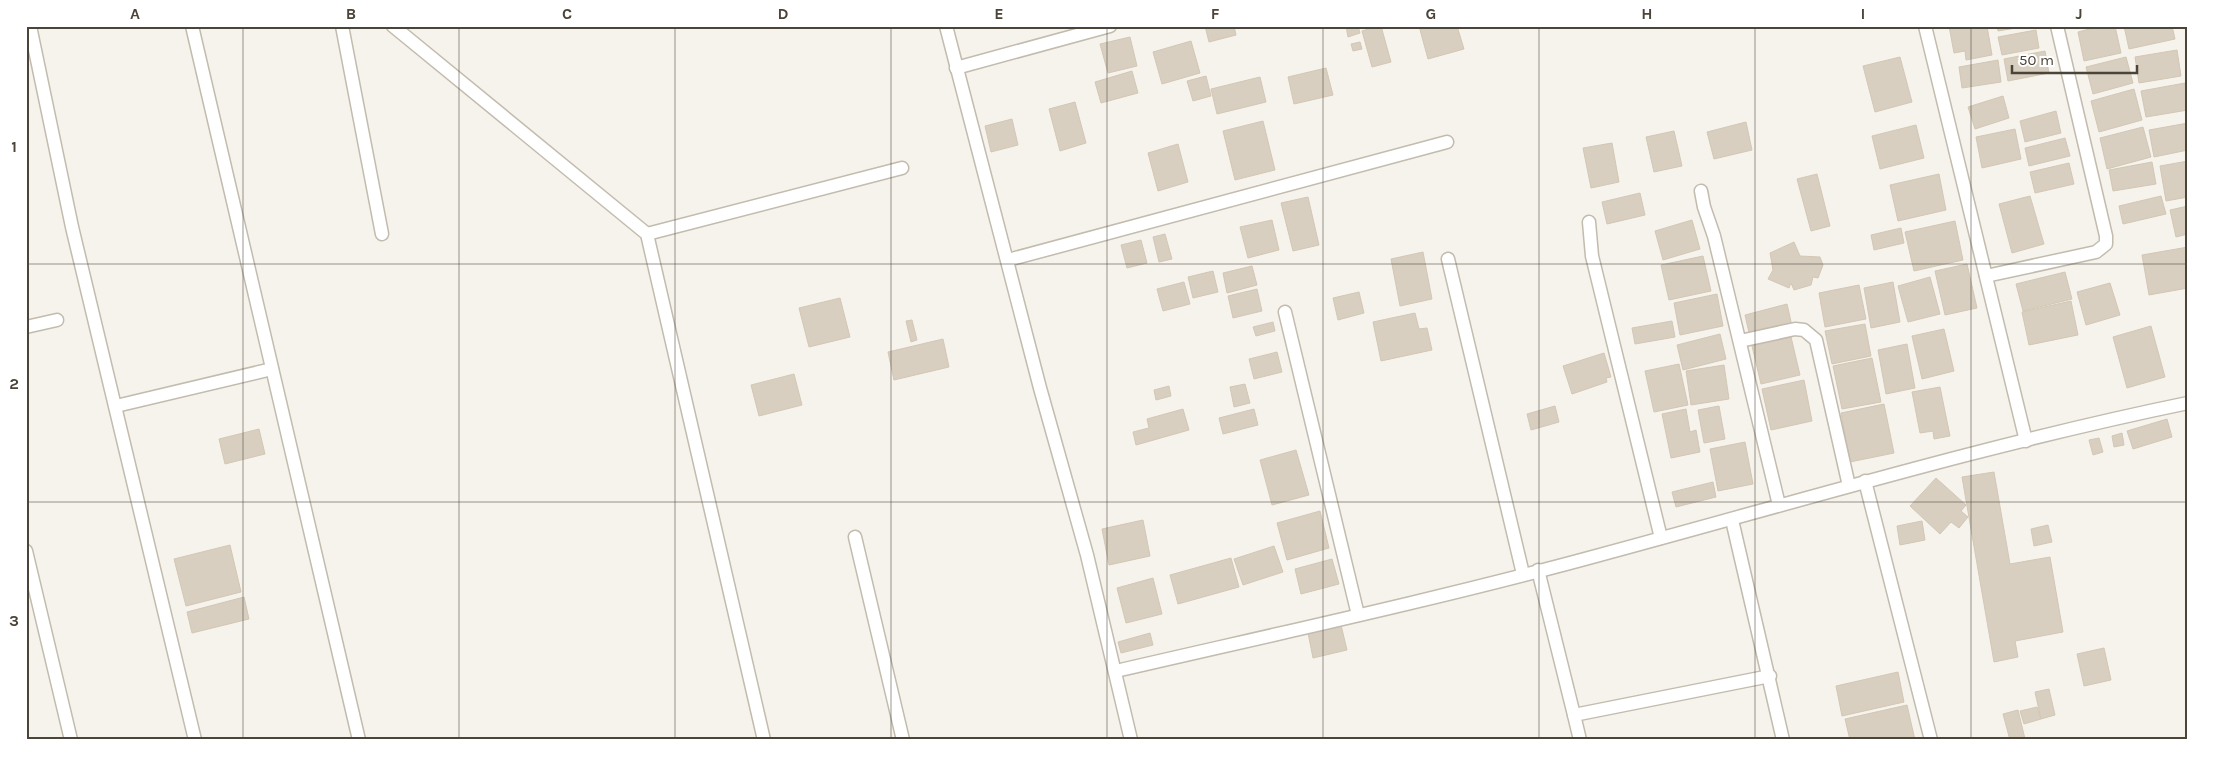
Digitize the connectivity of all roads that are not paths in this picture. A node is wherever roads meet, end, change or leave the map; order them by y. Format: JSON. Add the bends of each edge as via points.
{"nodes":[{"id":1,"x":30,"y":26,"type":"edge"},
{"id":2,"x":192,"y":26,"type":"edge"},
{"id":3,"x":342,"y":26,"type":"edge"},
{"id":4,"x":393,"y":26,"type":"edge"},
{"id":5,"x":946,"y":26,"type":"edge"},
{"id":6,"x":1110,"y":26,"type":"edge"},
{"id":7,"x":1925,"y":26,"type":"edge"},
{"id":8,"x":2057,"y":26,"type":"edge"},
{"id":9,"x":956,"y":68,"type":"junction"},
{"id":10,"x":1447,"y":142,"type":"dead end"},
{"id":11,"x":902,"y":168,"type":"dead end"},
{"id":12,"x":1701,"y":191,"type":"dead end"},
{"id":13,"x":1588,"y":222,"type":"dead end"},
{"id":14,"x":382,"y":234,"type":"dead end"},
{"id":15,"x":647,"y":234,"type":"junction"},
{"id":16,"x":1448,"y":259,"type":"dead end"},
{"id":17,"x":1008,"y":260,"type":"junction"},
{"id":18,"x":1986,"y":276,"type":"junction"},
{"id":19,"x":1285,"y":312,"type":"dead end"},
{"id":20,"x":57,"y":320,"type":"dead end"},
{"id":21,"x":26,"y":327,"type":"edge"},
{"id":22,"x":1740,"y":341,"type":"junction"},
{"id":23,"x":272,"y":369,"type":"junction"},
{"id":24,"x":2188,"y":404,"type":"edge"},
{"id":25,"x":116,"y":406,"type":"junction"},
{"id":26,"x":2026,"y":441,"type":"junction"},
{"id":27,"x":1866,"y":481,"type":"junction"},
{"id":28,"x":1849,"y":486,"type":"junction"},
{"id":29,"x":1779,"y":505,"type":"junction"},
{"id":30,"x":1732,"y":520,"type":"junction"},
{"id":31,"x":855,"y":537,"type":"dead end"},
{"id":32,"x":1661,"y":538,"type":"junction"},
{"id":33,"x":26,"y":551,"type":"edge"},
{"id":34,"x":1538,"y":570,"type":"junction"},
{"id":35,"x":1523,"y":574,"type":"junction"},
{"id":36,"x":1358,"y":615,"type":"junction"},
{"id":37,"x":1116,"y":671,"type":"junction"},
{"id":38,"x":1770,"y":676,"type":"junction"},
{"id":39,"x":1574,"y":715,"type":"junction"},
{"id":40,"x":1129,"y":739,"type":"edge"},
{"id":41,"x":71,"y":740,"type":"edge"},
{"id":42,"x":195,"y":740,"type":"edge"},
{"id":43,"x":359,"y":740,"type":"edge"},
{"id":44,"x":764,"y":740,"type":"edge"},
{"id":45,"x":903,"y":740,"type":"edge"},
{"id":46,"x":1580,"y":740,"type":"edge"},
{"id":47,"x":1783,"y":740,"type":"edge"},
{"id":48,"x":1931,"y":740,"type":"edge"}],
"edges":[{"from":1,"to":25,"type":"street","via":[[72,227]]},
{"from":2,"to":23,"type":"street"},
{"from":3,"to":14,"type":"street"},
{"from":4,"to":15,"type":"street"},
{"from":5,"to":9,"type":"street"},
{"from":6,"to":9,"type":"street"},
{"from":7,"to":18,"type":"street"},
{"from":8,"to":18,"type":"street","via":[[2106,244],[2096,252]]},
{"from":9,"to":17,"type":"street"},
{"from":10,"to":17,"type":"street"},
{"from":11,"to":15,"type":"street"},
{"from":12,"to":22,"type":"street"},
{"from":13,"to":32,"type":"street","via":[[1592,256]]},
{"from":15,"to":44,"type":"street"},
{"from":16,"to":35,"type":"street"},
{"from":17,"to":37,"type":"street"},
{"from":18,"to":26,"type":"street"},
{"from":19,"to":36,"type":"street"},
{"from":20,"to":21,"type":"street"},
{"from":22,"to":28,"type":"street","via":[[1795,329],[1804,330],[1816,340]]},
{"from":22,"to":29,"type":"street"},
{"from":23,"to":25,"type":"street"},
{"from":23,"to":43,"type":"street"},
{"from":24,"to":26,"type":"street","via":[[2096,422]]},
{"from":25,"to":42,"type":"street"},
{"from":26,"to":27,"type":"street"},
{"from":27,"to":28,"type":"street"},
{"from":27,"to":48,"type":"street"},
{"from":28,"to":29,"type":"street"},
{"from":29,"to":30,"type":"street"},
{"from":30,"to":32,"type":"street"},
{"from":30,"to":38,"type":"street"},
{"from":31,"to":45,"type":"street"},
{"from":32,"to":34,"type":"street"},
{"from":33,"to":41,"type":"street"},
{"from":34,"to":35,"type":"street"},
{"from":34,"to":39,"type":"street"},
{"from":35,"to":36,"type":"street"},
{"from":36,"to":37,"type":"street"},
{"from":37,"to":40,"type":"street"},
{"from":38,"to":39,"type":"street"},
{"from":38,"to":47,"type":"street"},
{"from":39,"to":46,"type":"street"}]}
